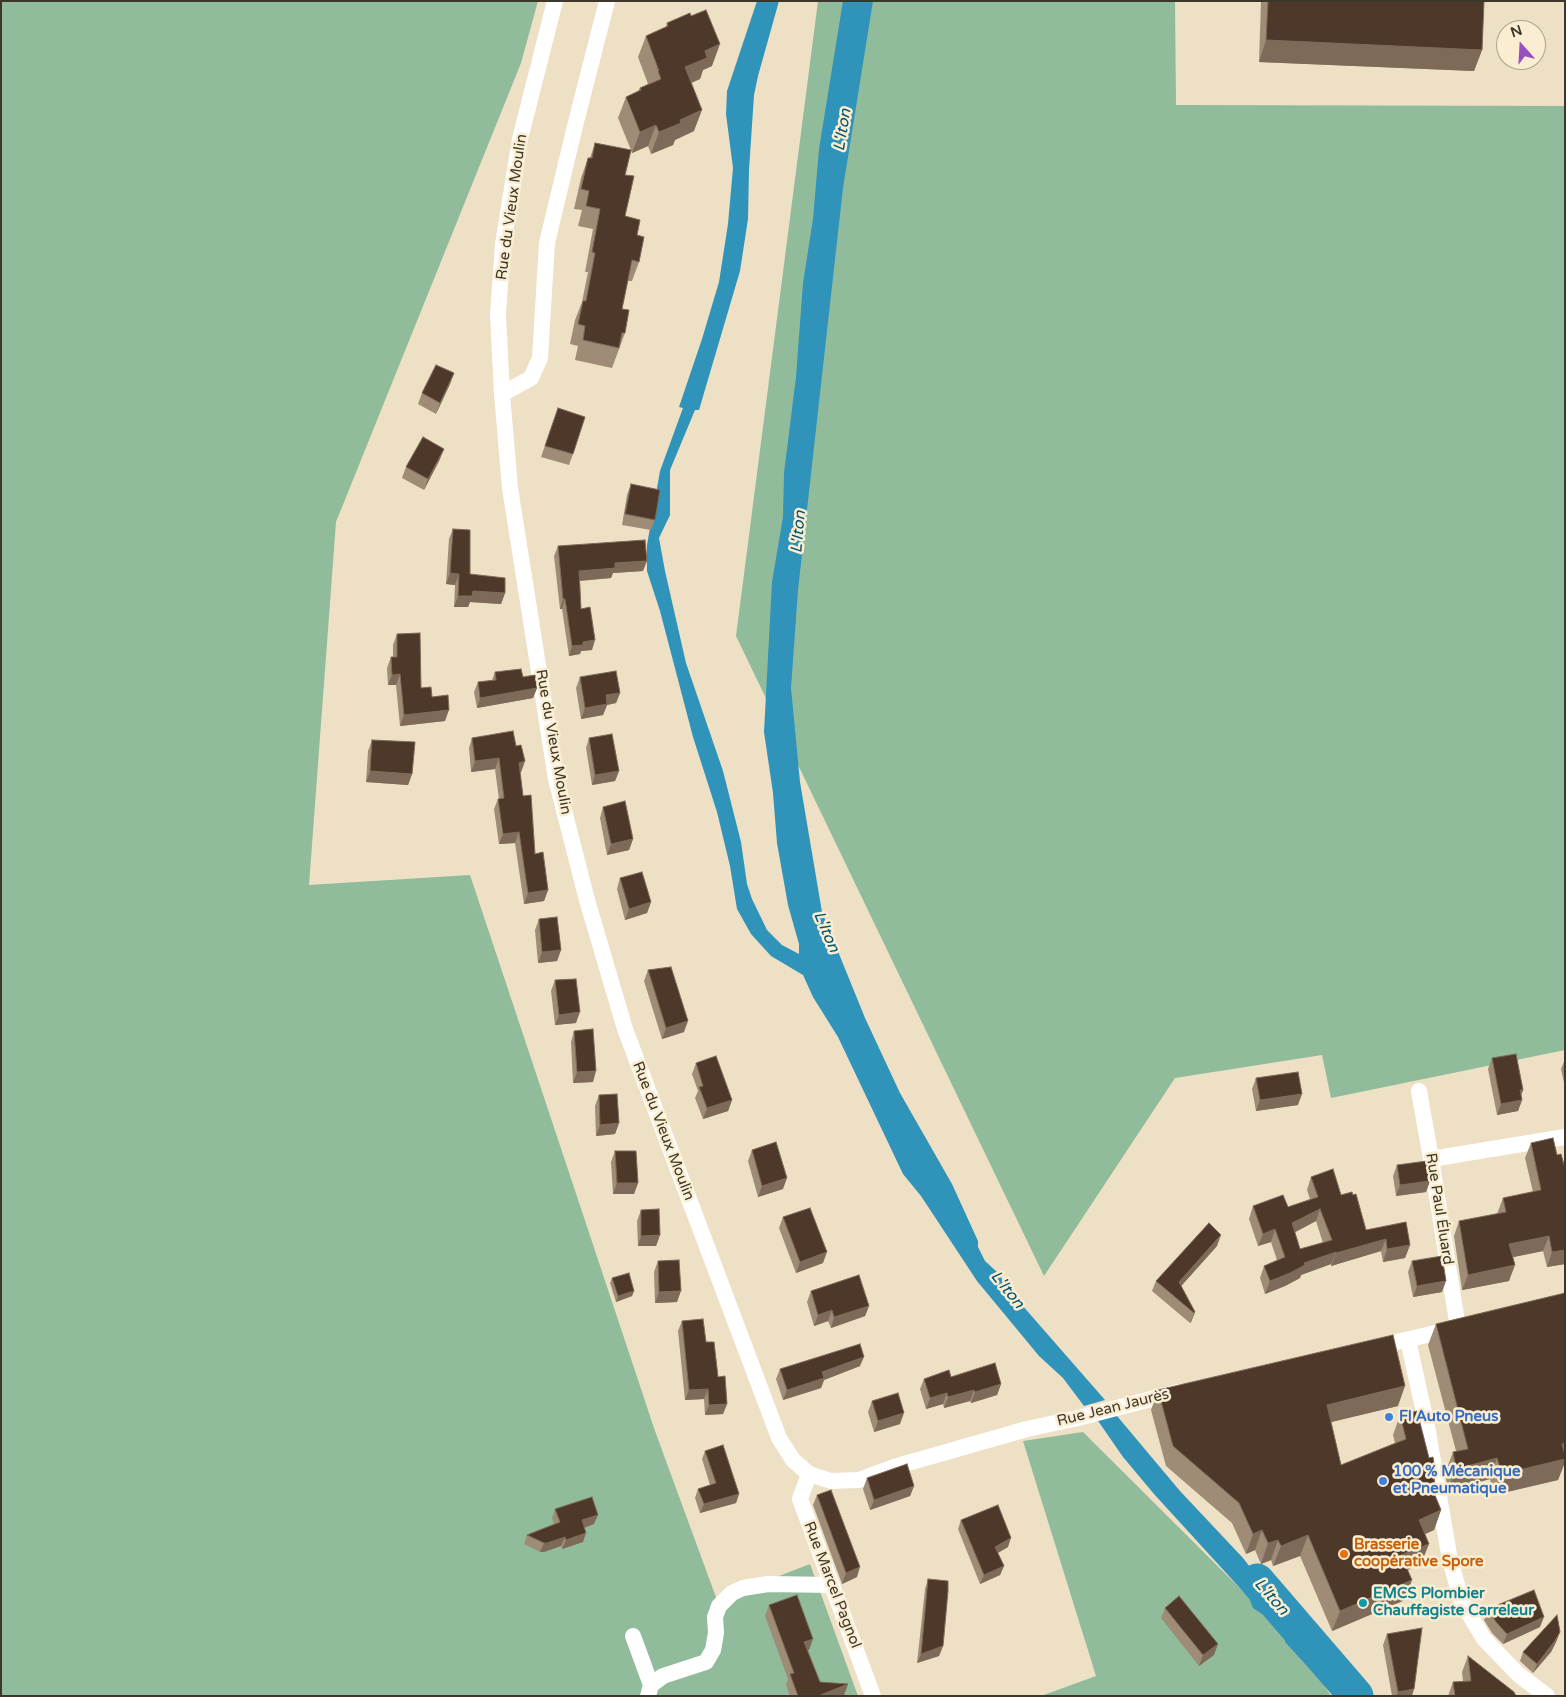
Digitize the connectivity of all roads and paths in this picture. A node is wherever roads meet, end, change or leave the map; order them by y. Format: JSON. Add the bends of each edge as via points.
{"nodes":[{"id":1,"x":555,"y":1,"type":"edge"},
{"id":2,"x":607,"y":1,"type":"edge"},
{"id":3,"x":502,"y":394,"type":"junction"},
{"id":4,"x":1419,"y":1091,"type":"dead end"},
{"id":5,"x":1565,"y":1136,"type":"edge"},
{"id":6,"x":1431,"y":1159,"type":"junction"},
{"id":7,"x":1478,"y":1323,"type":"edge"},
{"id":8,"x":1458,"y":1328,"type":"junction"},
{"id":9,"x":1408,"y":1340,"type":"junction"},
{"id":10,"x":1361,"y":1350,"type":"edge"},
{"id":11,"x":1192,"y":1389,"type":"edge"},
{"id":12,"x":809,"y":1474,"type":"junction"},
{"id":13,"x":832,"y":1585,"type":"junction"},
{"id":14,"x":633,"y":1636,"type":"dead end"},
{"id":15,"x":650,"y":1690,"type":"edge"},
{"id":16,"x":873,"y":1696,"type":"edge"},
{"id":17,"x":1547,"y":1696,"type":"edge"}],
"edges":[{"from":1,"to":3,"type":"street","name":"Rue du Vieux Moulin","via":[[520,139],[503,244],[498,314]]},
{"from":2,"to":3,"type":"street","via":[[547,243],[540,358],[531,378]]},
{"from":3,"to":12,"type":"street","name":"Rue du Vieux Moulin","via":[[510,488],[556,779],[587,900],[625,1029],[779,1438],[793,1460]]},
{"from":4,"to":6,"type":"street","name":"Rue Paul Éluard"},
{"from":5,"to":6,"type":"street"},
{"from":6,"to":8,"type":"street","name":"Rue Paul Éluard"},
{"from":7,"to":8,"type":"street"},
{"from":8,"to":9,"type":"street"},
{"from":9,"to":10,"type":"street"},
{"from":9,"to":17,"type":"street","via":[[1428,1426],[1450,1560],[1462,1602],[1484,1639],[1519,1675]]},
{"from":11,"to":12,"type":"street","name":"Rue Jean Jaurès","via":[[1027,1429],[859,1480],[831,1481]]},
{"from":12,"to":13,"type":"street","name":"Rue Marcel Pagnol","via":[[800,1499]]},
{"from":13,"to":15,"type":"street","via":[[768,1584],[732,1593],[719,1606],[713,1650],[706,1662],[663,1676]]},
{"from":13,"to":16,"type":"street","name":"Rue Marcel Pagnol"},
{"from":14,"to":15,"type":"street"}]}
